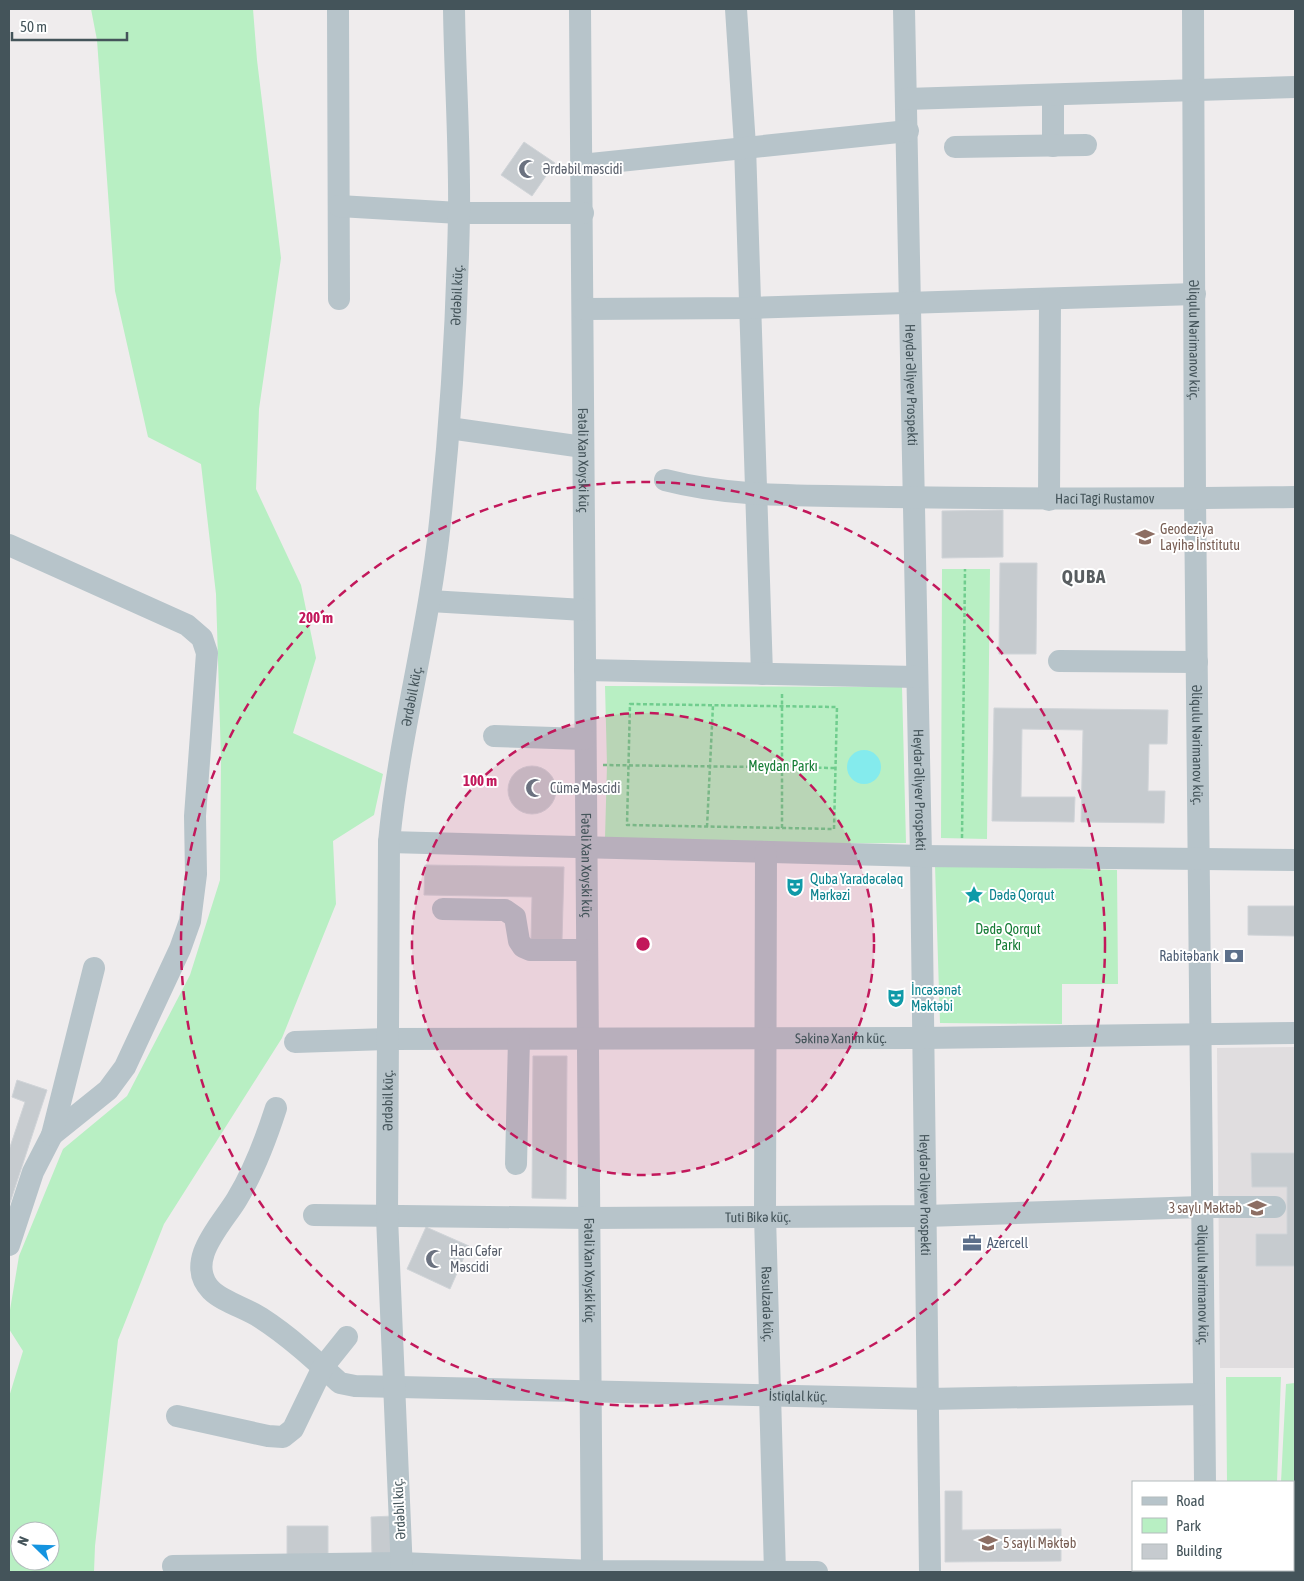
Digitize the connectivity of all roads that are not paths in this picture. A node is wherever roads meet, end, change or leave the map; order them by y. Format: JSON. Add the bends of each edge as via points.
{"nodes":[{"id":1,"x":338,"y":9,"type":"edge"},
{"id":2,"x":454,"y":9,"type":"edge"},
{"id":3,"x":580,"y":9,"type":"edge"},
{"id":4,"x":736,"y":9,"type":"edge"},
{"id":5,"x":904,"y":9,"type":"edge"},
{"id":6,"x":1193,"y":9,"type":"edge"},
{"id":7,"x":1295,"y":88,"type":"edge"},
{"id":8,"x":1192,"y":90,"type":"junction"},
{"id":9,"x":1053,"y":94,"type":"junction"},
{"id":10,"x":906,"y":99,"type":"junction"},
{"id":11,"x":908,"y":131,"type":"junction"},
{"id":12,"x":745,"y":146,"type":"junction"},
{"id":13,"x":1054,"y":146,"type":"junction"},
{"id":14,"x":1086,"y":146,"type":"dead end"},
{"id":15,"x":955,"y":147,"type":"dead end"},
{"id":16,"x":581,"y":165,"type":"junction"},
{"id":17,"x":339,"y":206,"type":"junction"},
{"id":18,"x":459,"y":213,"type":"junction"},
{"id":19,"x":583,"y":213,"type":"junction"},
{"id":20,"x":1195,"y":294,"type":"junction"},
{"id":21,"x":339,"y":299,"type":"dead end"},
{"id":22,"x":1050,"y":300,"type":"junction"},
{"id":23,"x":910,"y":302,"type":"junction"},
{"id":24,"x":749,"y":308,"type":"junction"},
{"id":25,"x":583,"y":309,"type":"junction"},
{"id":26,"x":449,"y":428,"type":"junction"},
{"id":27,"x":583,"y":447,"type":"junction"},
{"id":28,"x":665,"y":480,"type":"dead end"},
{"id":29,"x":757,"y":494,"type":"junction"},
{"id":30,"x":1295,"y":496,"type":"edge"},
{"id":31,"x":914,"y":497,"type":"junction"},
{"id":32,"x":1195,"y":498,"type":"junction"},
{"id":33,"x":1049,"y":500,"type":"junction"},
{"id":34,"x":9,"y":545,"type":"edge"},
{"id":35,"x":430,"y":601,"type":"junction"},
{"id":36,"x":584,"y":610,"type":"junction"},
{"id":37,"x":1059,"y":661,"type":"dead end"},
{"id":38,"x":1197,"y":662,"type":"junction"},
{"id":39,"x":585,"y":670,"type":"junction"},
{"id":40,"x":773,"y":674,"type":"junction"},
{"id":41,"x":916,"y":676,"type":"junction"},
{"id":42,"x":494,"y":736,"type":"dead end"},
{"id":43,"x":584,"y":739,"type":"junction"},
{"id":44,"x":389,"y":842,"type":"junction"},
{"id":45,"x":585,"y":848,"type":"junction"},
{"id":46,"x":773,"y":852,"type":"junction"},
{"id":47,"x":921,"y":856,"type":"junction"},
{"id":48,"x":1198,"y":859,"type":"junction"},
{"id":49,"x":1295,"y":860,"type":"edge"},
{"id":50,"x":442,"y":910,"type":"dead end"},
{"id":51,"x":585,"y":950,"type":"junction"},
{"id":52,"x":94,"y":968,"type":"dead end"},
{"id":53,"x":1201,"y":1033,"type":"junction"},
{"id":54,"x":1295,"y":1033,"type":"edge"},
{"id":55,"x":766,"y":1036,"type":"junction"},
{"id":56,"x":519,"y":1038,"type":"junction"},
{"id":57,"x":923,"y":1038,"type":"junction"},
{"id":58,"x":386,"y":1039,"type":"junction"},
{"id":59,"x":586,"y":1039,"type":"junction"},
{"id":60,"x":295,"y":1042,"type":"dead end"},
{"id":61,"x":276,"y":1108,"type":"dead end"},
{"id":62,"x":52,"y":1135,"type":"junction"},
{"id":63,"x":516,"y":1164,"type":"dead end"},
{"id":64,"x":1201,"y":1207,"type":"junction"},
{"id":65,"x":1275,"y":1208,"type":"dead end"},
{"id":66,"x":314,"y":1215,"type":"dead end"},
{"id":67,"x":765,"y":1216,"type":"junction"},
{"id":68,"x":926,"y":1216,"type":"junction"},
{"id":69,"x":387,"y":1217,"type":"junction"},
{"id":70,"x":588,"y":1218,"type":"junction"},
{"id":71,"x":9,"y":1245,"type":"edge"},
{"id":72,"x":347,"y":1338,"type":"dead end"},
{"id":73,"x":323,"y":1367,"type":"junction"},
{"id":74,"x":393,"y":1386,"type":"junction"},
{"id":75,"x":589,"y":1392,"type":"junction"},
{"id":76,"x":1204,"y":1394,"type":"junction"},
{"id":77,"x":771,"y":1396,"type":"junction"},
{"id":78,"x":928,"y":1399,"type":"junction"},
{"id":79,"x":178,"y":1416,"type":"dead end"},
{"id":80,"x":1206,"y":1481,"type":"edge"},
{"id":81,"x":173,"y":1566,"type":"dead end"},
{"id":82,"x":402,"y":1568,"type":"edge"},
{"id":83,"x":592,"y":1571,"type":"edge"},
{"id":84,"x":775,"y":1572,"type":"edge"},
{"id":85,"x":817,"y":1572,"type":"edge"},
{"id":86,"x":930,"y":1572,"type":"edge"}],
"edges":[{"from":1,"to":17,"type":"street"},
{"from":2,"to":18,"type":"street","name":"Ərdəbil küç."},
{"from":3,"to":16,"type":"street","name":"Fətəli Xan Xoyski küç"},
{"from":4,"to":12,"type":"street"},
{"from":5,"to":10,"type":"street","name":"Heydər Əliyev Prospekti"},
{"from":6,"to":8,"type":"street","name":"Əliqulu Nərimanov küç."},
{"from":7,"to":8,"type":"street"},
{"from":8,"to":9,"type":"street"},
{"from":8,"to":20,"type":"street","name":"Əliqulu Nərimanov küç."},
{"from":9,"to":10,"type":"street"},
{"from":9,"to":13,"type":"street"},
{"from":10,"to":11,"type":"street","name":"Heydər Əliyev Prospekti"},
{"from":11,"to":12,"type":"street"},
{"from":11,"to":23,"type":"street","name":"Heydər Əliyev Prospekti"},
{"from":12,"to":16,"type":"street"},
{"from":12,"to":24,"type":"street"},
{"from":13,"to":14,"type":"street"},
{"from":13,"to":15,"type":"street"},
{"from":16,"to":19,"type":"street","name":"Fətəli Xan Xoyski küç"},
{"from":17,"to":18,"type":"street"},
{"from":17,"to":21,"type":"street"},
{"from":18,"to":19,"type":"street"},
{"from":18,"to":26,"type":"street","name":"Ərdəbil küç."},
{"from":19,"to":25,"type":"street","name":"Fətəli Xan Xoyski küç"},
{"from":20,"to":22,"type":"street"},
{"from":20,"to":32,"type":"street","name":"Əliqulu Nərimanov küç."},
{"from":22,"to":23,"type":"street"},
{"from":22,"to":33,"type":"street"},
{"from":23,"to":24,"type":"street"},
{"from":23,"to":31,"type":"street","name":"Heydər Əliyev Prospekti"},
{"from":24,"to":25,"type":"street"},
{"from":24,"to":29,"type":"street"},
{"from":25,"to":27,"type":"street","name":"Fətəli Xan Xoyski küç"},
{"from":26,"to":27,"type":"street"},
{"from":26,"to":35,"type":"street","name":"Ərdəbil küç."},
{"from":27,"to":36,"type":"street","name":"Fətəli Xan Xoyski küç"},
{"from":28,"to":29,"type":"street","name":"Haci Tagi Rustamov","via":[[699,488]]},
{"from":29,"to":31,"type":"street","name":"Haci Tagi Rustamov"},
{"from":29,"to":40,"type":"street"},
{"from":30,"to":32,"type":"street","name":"Haci Tagi Rustamov"},
{"from":31,"to":33,"type":"street","name":"Haci Tagi Rustamov"},
{"from":31,"to":41,"type":"street","name":"Heydər Əliyev Prospekti"},
{"from":32,"to":33,"type":"street","name":"Haci Tagi Rustamov"},
{"from":32,"to":38,"type":"street","name":"Əliqulu Nərimanov küç."},
{"from":34,"to":62,"type":"street","via":[[187,625],[202,638],[207,653],[195,816],[196,874],[190,921],[125,1067],[108,1090]]},
{"from":35,"to":36,"type":"street"},
{"from":35,"to":44,"type":"street","name":"Ərdəbil küç.","via":[[393,798]]},
{"from":36,"to":39,"type":"street","name":"Fətəli Xan Xoyski küç"},
{"from":37,"to":38,"type":"street"},
{"from":38,"to":48,"type":"street","name":"Əliqulu Nərimanov küç."},
{"from":39,"to":40,"type":"street"},
{"from":39,"to":43,"type":"street","name":"Fətəli Xan Xoyski küç"},
{"from":40,"to":41,"type":"street"},
{"from":41,"to":47,"type":"street","name":"Heydər Əliyev Prospekti"},
{"from":42,"to":43,"type":"street"},
{"from":43,"to":45,"type":"street","name":"Fətəli Xan Xoyski küç"},
{"from":44,"to":45,"type":"street"},
{"from":44,"to":58,"type":"street","name":"Ərdəbil küç."},
{"from":45,"to":46,"type":"street"},
{"from":45,"to":51,"type":"street","name":"Fətəli Xan Xoyski küç"},
{"from":46,"to":47,"type":"street"},
{"from":46,"to":55,"type":"street","name":"Rəsulzadə küç."},
{"from":47,"to":48,"type":"street"},
{"from":47,"to":57,"type":"street","name":"Heydər Əliyev Prospekti"},
{"from":48,"to":49,"type":"street"},
{"from":48,"to":53,"type":"street","name":"Əliqulu Nərimanov küç."},
{"from":50,"to":51,"type":"street","via":[[505,910],[514,917],[523,947],[530,950]]},
{"from":51,"to":59,"type":"street","name":"Fətəli Xan Xoyski küç"},
{"from":52,"to":62,"type":"street"},
{"from":53,"to":54,"type":"street","name":"Səkinə Xanim küç."},
{"from":53,"to":57,"type":"street","name":"Səkinə Xanim küç."},
{"from":53,"to":64,"type":"street","name":"Əliqulu Nərimanov küç."},
{"from":55,"to":57,"type":"street","name":"Səkinə Xanim küç."},
{"from":55,"to":59,"type":"street","name":"Səkinə Xanim küç."},
{"from":55,"to":67,"type":"street","name":"Rəsulzadə küç."},
{"from":56,"to":58,"type":"street","name":"Səkinə Xanim küç."},
{"from":56,"to":59,"type":"street","name":"Səkinə Xanim küç."},
{"from":56,"to":63,"type":"street"},
{"from":57,"to":68,"type":"street","name":"Heydər Əliyev Prospekti"},
{"from":58,"to":60,"type":"street","name":"Səkinə Xanim küç."},
{"from":58,"to":69,"type":"street","name":"Ərdəbil küç."},
{"from":59,"to":70,"type":"street","name":"Fətəli Xan Xoyski küç"},
{"from":61,"to":73,"type":"street","via":[[267,1136],[237,1199],[209,1238],[202,1276],[211,1290],[260,1317]]},
{"from":62,"to":71,"type":"street","via":[[33,1172]]},
{"from":64,"to":65,"type":"street","name":"Tuti Bikə küç."},
{"from":64,"to":68,"type":"street","name":"Tuti Bikə küç."},
{"from":64,"to":76,"type":"street","name":"Əliqulu Nərimanov küç."},
{"from":66,"to":69,"type":"street","name":"Tuti Bikə küç."},
{"from":67,"to":68,"type":"street","name":"Tuti Bikə küç."},
{"from":67,"to":70,"type":"street","name":"Tuti Bikə küç."},
{"from":67,"to":77,"type":"street","name":"Rəsulzadə küç."},
{"from":68,"to":78,"type":"street","name":"Heydər Əliyev Prospekti"},
{"from":69,"to":70,"type":"street","name":"Tuti Bikə küç."},
{"from":69,"to":74,"type":"street","name":"Ərdəbil küç."},
{"from":70,"to":75,"type":"street","name":"Fətəli Xan Xoyski küç"},
{"from":72,"to":73,"type":"street"},
{"from":73,"to":74,"type":"street","via":[[340,1383]]},
{"from":73,"to":79,"type":"street","via":[[293,1429],[283,1437]]},
{"from":74,"to":75,"type":"street","name":"İstiqlal küç."},
{"from":74,"to":82,"type":"street","name":"Ərdəbil küç."},
{"from":75,"to":77,"type":"street","name":"İstiqlal küç."},
{"from":75,"to":83,"type":"street","name":"Fətəli Xan Xoyski küç"},
{"from":76,"to":78,"type":"street","name":"İstiqlal küç."},
{"from":76,"to":80,"type":"street","name":"Əliqulu Nərimanov küç."},
{"from":77,"to":78,"type":"street","name":"İstiqlal küç."},
{"from":77,"to":84,"type":"street","name":"Rəsulzadə küç."},
{"from":78,"to":86,"type":"street","name":"Heydər Əliyev Prospekti"},
{"from":81,"to":82,"type":"street"},
{"from":82,"to":83,"type":"street"},
{"from":83,"to":84,"type":"street"},
{"from":84,"to":85,"type":"street"}]}
